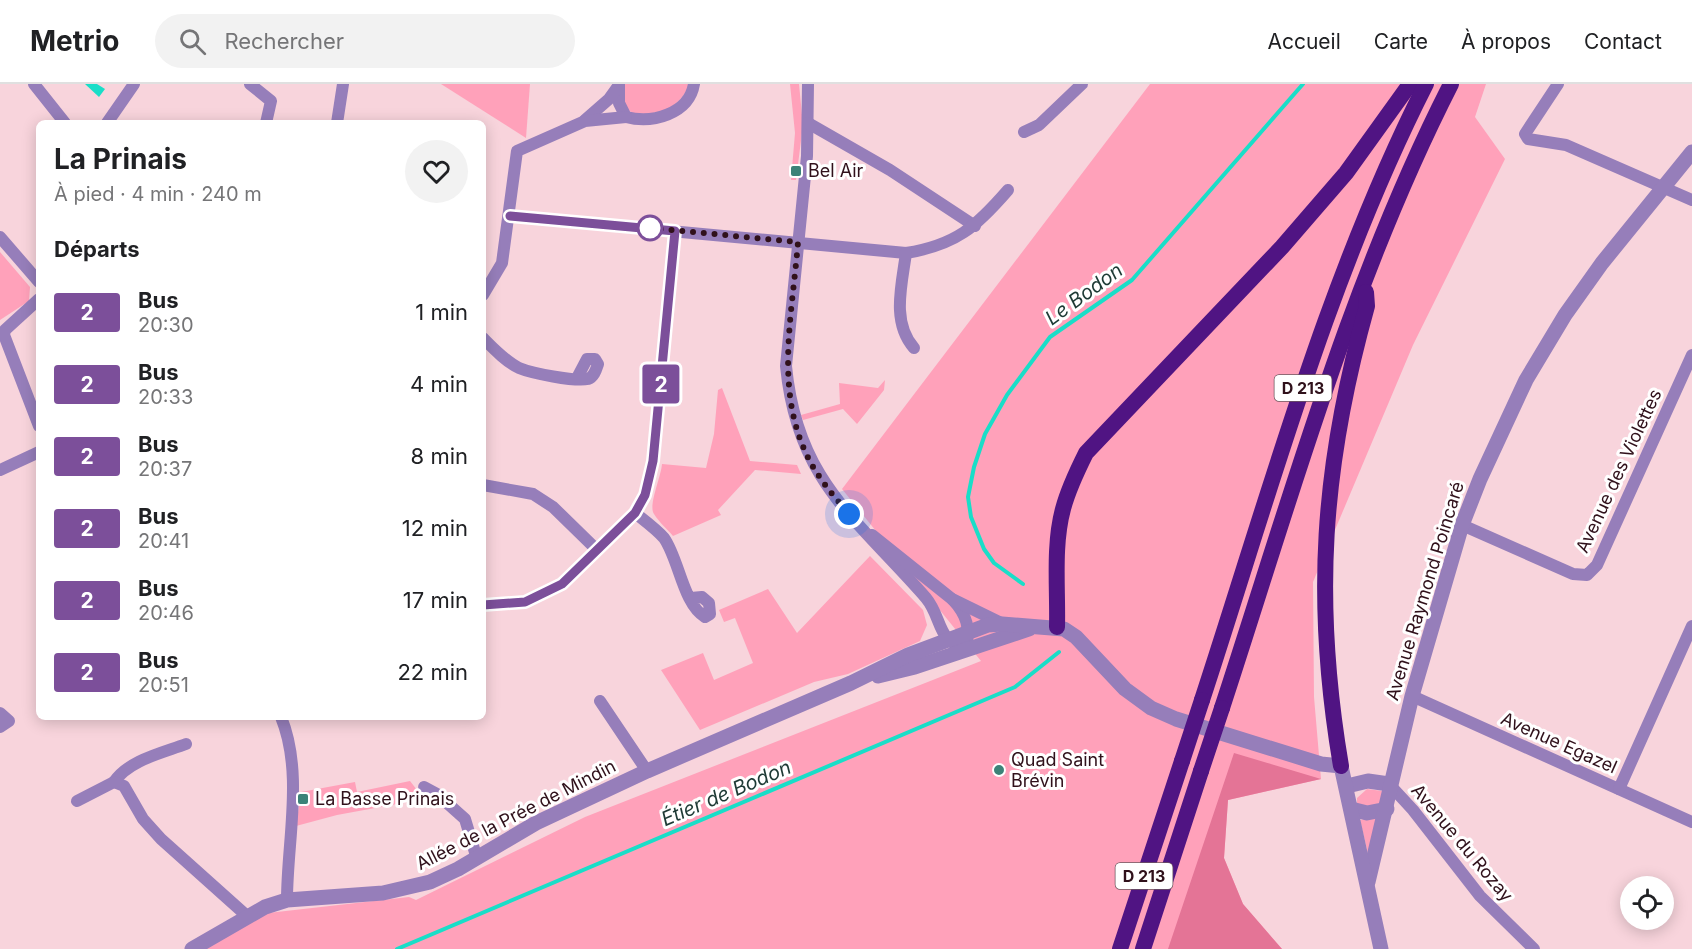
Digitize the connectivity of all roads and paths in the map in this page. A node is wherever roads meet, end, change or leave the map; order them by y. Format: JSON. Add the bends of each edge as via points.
{"nodes":[{"id":1,"x":34,"y":84,"type":"edge"},
{"id":2,"x":134,"y":84,"type":"edge"},
{"id":3,"x":250,"y":84,"type":"edge"},
{"id":4,"x":343,"y":84,"type":"edge"},
{"id":5,"x":619,"y":84,"type":"edge"},
{"id":6,"x":694,"y":84,"type":"edge"},
{"id":7,"x":808,"y":84,"type":"edge"},
{"id":8,"x":1410,"y":84,"type":"edge"},
{"id":9,"x":1426,"y":84,"type":"edge"},
{"id":10,"x":1451,"y":84,"type":"edge"},
{"id":11,"x":1558,"y":84,"type":"edge"},
{"id":12,"x":1076,"y":86,"type":"edge"},
{"id":13,"x":626,"y":117,"type":"junction"},
{"id":14,"x":63,"y":120,"type":"edge"},
{"id":15,"x":109,"y":120,"type":"edge"},
{"id":16,"x":267,"y":120,"type":"edge"},
{"id":17,"x":337,"y":120,"type":"edge"},
{"id":18,"x":585,"y":121,"type":"junction"},
{"id":19,"x":808,"y":123,"type":"junction"},
{"id":20,"x":1024,"y":132,"type":"dead end"},
{"id":21,"x":1692,"y":152,"type":"edge"},
{"id":22,"x":1662,"y":187,"type":"junction"},
{"id":23,"x":1008,"y":190,"type":"dead end"},
{"id":24,"x":1692,"y":200,"type":"edge"},
{"id":25,"x":510,"y":216,"type":"junction"},
{"id":26,"x":975,"y":226,"type":"junction"},
{"id":27,"x":675,"y":231,"type":"junction"},
{"id":28,"x":0,"y":237,"type":"edge"},
{"id":29,"x":798,"y":242,"type":"junction"},
{"id":30,"x":906,"y":253,"type":"junction"},
{"id":31,"x":36,"y":279,"type":"edge"},
{"id":32,"x":1365,"y":279,"type":"junction"},
{"id":33,"x":486,"y":290,"type":"edge"},
{"id":34,"x":36,"y":302,"type":"edge"},
{"id":35,"x":486,"y":341,"type":"edge"},
{"id":36,"x":914,"y":348,"type":"dead end"},
{"id":37,"x":1692,"y":355,"type":"edge"},
{"id":38,"x":577,"y":378,"type":"dead end"},
{"id":39,"x":36,"y":418,"type":"edge"},
{"id":40,"x":36,"y":453,"type":"edge"},
{"id":41,"x":0,"y":470,"type":"edge"},
{"id":42,"x":486,"y":486,"type":"edge"},
{"id":43,"x":635,"y":513,"type":"junction"},
{"id":44,"x":1462,"y":525,"type":"junction"},
{"id":45,"x":860,"y":527,"type":"junction"},
{"id":46,"x":596,"y":549,"type":"junction"},
{"id":47,"x":691,"y":598,"type":"dead end"},
{"id":48,"x":952,"y":599,"type":"junction"},
{"id":49,"x":486,"y":605,"type":"edge"},
{"id":50,"x":1002,"y":624,"type":"junction"},
{"id":51,"x":1692,"y":626,"type":"edge"},
{"id":52,"x":1057,"y":627,"type":"junction"},
{"id":53,"x":1032,"y":628,"type":"junction"},
{"id":54,"x":969,"y":630,"type":"junction"},
{"id":55,"x":947,"y":639,"type":"junction"},
{"id":56,"x":966,"y":650,"type":"junction"},
{"id":57,"x":852,"y":683,"type":"junction"},
{"id":58,"x":1412,"y":696,"type":"junction"},
{"id":59,"x":600,"y":702,"type":"dead end"},
{"id":60,"x":0,"y":713,"type":"edge"},
{"id":61,"x":282,"y":720,"type":"edge"},
{"id":62,"x":0,"y":727,"type":"edge"},
{"id":63,"x":186,"y":744,"type":"dead end"},
{"id":64,"x":1341,"y":766,"type":"junction"},
{"id":65,"x":647,"y":771,"type":"junction"},
{"id":66,"x":114,"y":782,"type":"junction"},
{"id":67,"x":1389,"y":784,"type":"junction"},
{"id":68,"x":1347,"y":786,"type":"junction"},
{"id":69,"x":424,"y":787,"type":"dead end"},
{"id":70,"x":1619,"y":789,"type":"junction"},
{"id":71,"x":77,"y":801,"type":"dead end"},
{"id":72,"x":1351,"y":809,"type":"junction"},
{"id":73,"x":1387,"y":809,"type":"junction"},
{"id":74,"x":1692,"y":822,"type":"edge"},
{"id":75,"x":477,"y":859,"type":"junction"},
{"id":76,"x":1367,"y":885,"type":"junction"},
{"id":77,"x":287,"y":900,"type":"junction"},
{"id":78,"x":247,"y":916,"type":"junction"},
{"id":79,"x":192,"y":949,"type":"edge"},
{"id":80,"x":1120,"y":949,"type":"edge"},
{"id":81,"x":1143,"y":949,"type":"edge"},
{"id":82,"x":1381,"y":949,"type":"edge"},
{"id":83,"x":1534,"y":949,"type":"edge"}],
"edges":[{"from":1,"to":14,"type":"street"},
{"from":2,"to":15,"type":"street"},
{"from":3,"to":16,"type":"street","via":[[271,101]]},
{"from":4,"to":17,"type":"street"},
{"from":5,"to":13,"type":"street","via":[[619,103]]},
{"from":5,"to":18,"type":"street","via":[[604,105]]},
{"from":6,"to":13,"type":"street","via":[[678,110],[659,118]]},
{"from":7,"to":19,"type":"street"},
{"from":8,"to":52,"type":"highway","via":[[1346,172],[1282,247],[1086,453],[1062,511]]},
{"from":9,"to":80,"type":"highway","number":"D 213","bridge":true,"via":[[1392,155],[1330,311]]},
{"from":10,"to":32,"type":"highway","number":"D 213"},
{"from":11,"to":22,"type":"street","via":[[1525,134],[1528,139],[1566,145]]},
{"from":12,"to":20,"type":"street","via":[[1039,125]]},
{"from":13,"to":18,"type":"street"},
{"from":18,"to":25,"type":"street","via":[[517,151]]},
{"from":19,"to":26,"type":"street","via":[[890,170]]},
{"from":19,"to":29,"type":"street"},
{"from":21,"to":22,"type":"street","name":"Avenue Raymond Poincaré"},
{"from":22,"to":24,"type":"street"},
{"from":22,"to":44,"type":"street","name":"Avenue Raymond Poincaré","via":[[1559,324],[1526,380]]},
{"from":23,"to":26,"type":"street"},
{"from":25,"to":27,"type":"street"},
{"from":25,"to":33,"type":"street","via":[[502,263]]},
{"from":26,"to":30,"type":"street","via":[[949,243]]},
{"from":27,"to":29,"type":"street"},
{"from":27,"to":43,"type":"street","via":[[653,461],[645,495]]},
{"from":28,"to":31,"type":"street"},
{"from":29,"to":30,"type":"street"},
{"from":29,"to":45,"type":"street","via":[[786,366],[789,396],[814,469]]},
{"from":30,"to":36,"type":"street","via":[[900,321],[905,338]]},
{"from":32,"to":64,"type":"highway","via":[[1367,306],[1342,403],[1324,555],[1330,700]]},
{"from":32,"to":81,"type":"highway","number":"D 213","bridge":true},
{"from":34,"to":39,"type":"street","via":[[4,335]]},
{"from":35,"to":38,"type":"street","via":[[516,367]]},
{"from":37,"to":44,"type":"street","name":"Avenue des Violettes","via":[[1597,565],[1587,575],[1572,574]]},
{"from":40,"to":41,"type":"street"},
{"from":42,"to":46,"type":"street","via":[[533,494],[553,507]]},
{"from":43,"to":46,"type":"street"},
{"from":43,"to":47,"type":"street","via":[[664,539]]},
{"from":44,"to":58,"type":"street","name":"Avenue Raymond Poincaré"},
{"from":45,"to":48,"type":"street"},
{"from":45,"to":55,"type":"street","via":[[931,604]]},
{"from":46,"to":49,"type":"street","via":[[562,584],[525,602]]},
{"from":48,"to":50,"type":"street"},
{"from":48,"to":54,"type":"street","via":[[965,613]]},
{"from":50,"to":53,"type":"street"},
{"from":50,"to":54,"type":"street"},
{"from":51,"to":70,"type":"street"},
{"from":52,"to":53,"type":"street"},
{"from":52,"to":64,"type":"street","via":[[1076,637],[1125,689],[1151,708],[1321,764]]},
{"from":53,"to":56,"type":"street"},
{"from":54,"to":55,"type":"street"},
{"from":54,"to":56,"type":"street"},
{"from":55,"to":56,"type":"street"},
{"from":55,"to":57,"type":"street"},
{"from":56,"to":57,"type":"street"},
{"from":57,"to":65,"type":"street","name":"Allée de la Prée de Mindin"},
{"from":58,"to":67,"type":"street","name":"Avenue Raymond Poincaré"},
{"from":58,"to":70,"type":"street","name":"Avenue Egazel"},
{"from":59,"to":65,"type":"street"},
{"from":60,"to":62,"type":"street","via":[[9,721]]},
{"from":61,"to":77,"type":"street","via":[[292,767]]},
{"from":63,"to":66,"type":"street","via":[[134,764],[119,773]]},
{"from":64,"to":68,"type":"street","name":"Avenue Raymond Poincaré"},
{"from":65,"to":75,"type":"street","name":"Allée de la Prée de Mindin","via":[[536,823]]},
{"from":66,"to":71,"type":"street"},
{"from":66,"to":78,"type":"street","via":[[124,786],[161,840]]},
{"from":67,"to":68,"type":"street"},
{"from":67,"to":73,"type":"street","name":"Avenue Raymond Poincaré"},
{"from":67,"to":83,"type":"street","name":"Avenue du Rozay","via":[[1480,896]]},
{"from":68,"to":72,"type":"street","name":"Avenue Raymond Poincaré"},
{"from":69,"to":75,"type":"street","via":[[465,819]]},
{"from":70,"to":74,"type":"street","name":"Avenue Egazel"},
{"from":72,"to":73,"type":"street","via":[[1367,813]]},
{"from":72,"to":76,"type":"street","name":"Avenue Raymond Poincaré"},
{"from":73,"to":76,"type":"street","name":"Avenue Raymond Poincaré"},
{"from":75,"to":77,"type":"street","name":"Allée de la Prée de Mindin","via":[[409,888]]},
{"from":76,"to":82,"type":"street","name":"Avenue Raymond Poincaré"},
{"from":77,"to":78,"type":"street","name":"Allée de la Prée de Mindin"},
{"from":78,"to":79,"type":"street","name":"Allée de la Prée de Mindin"}]}
